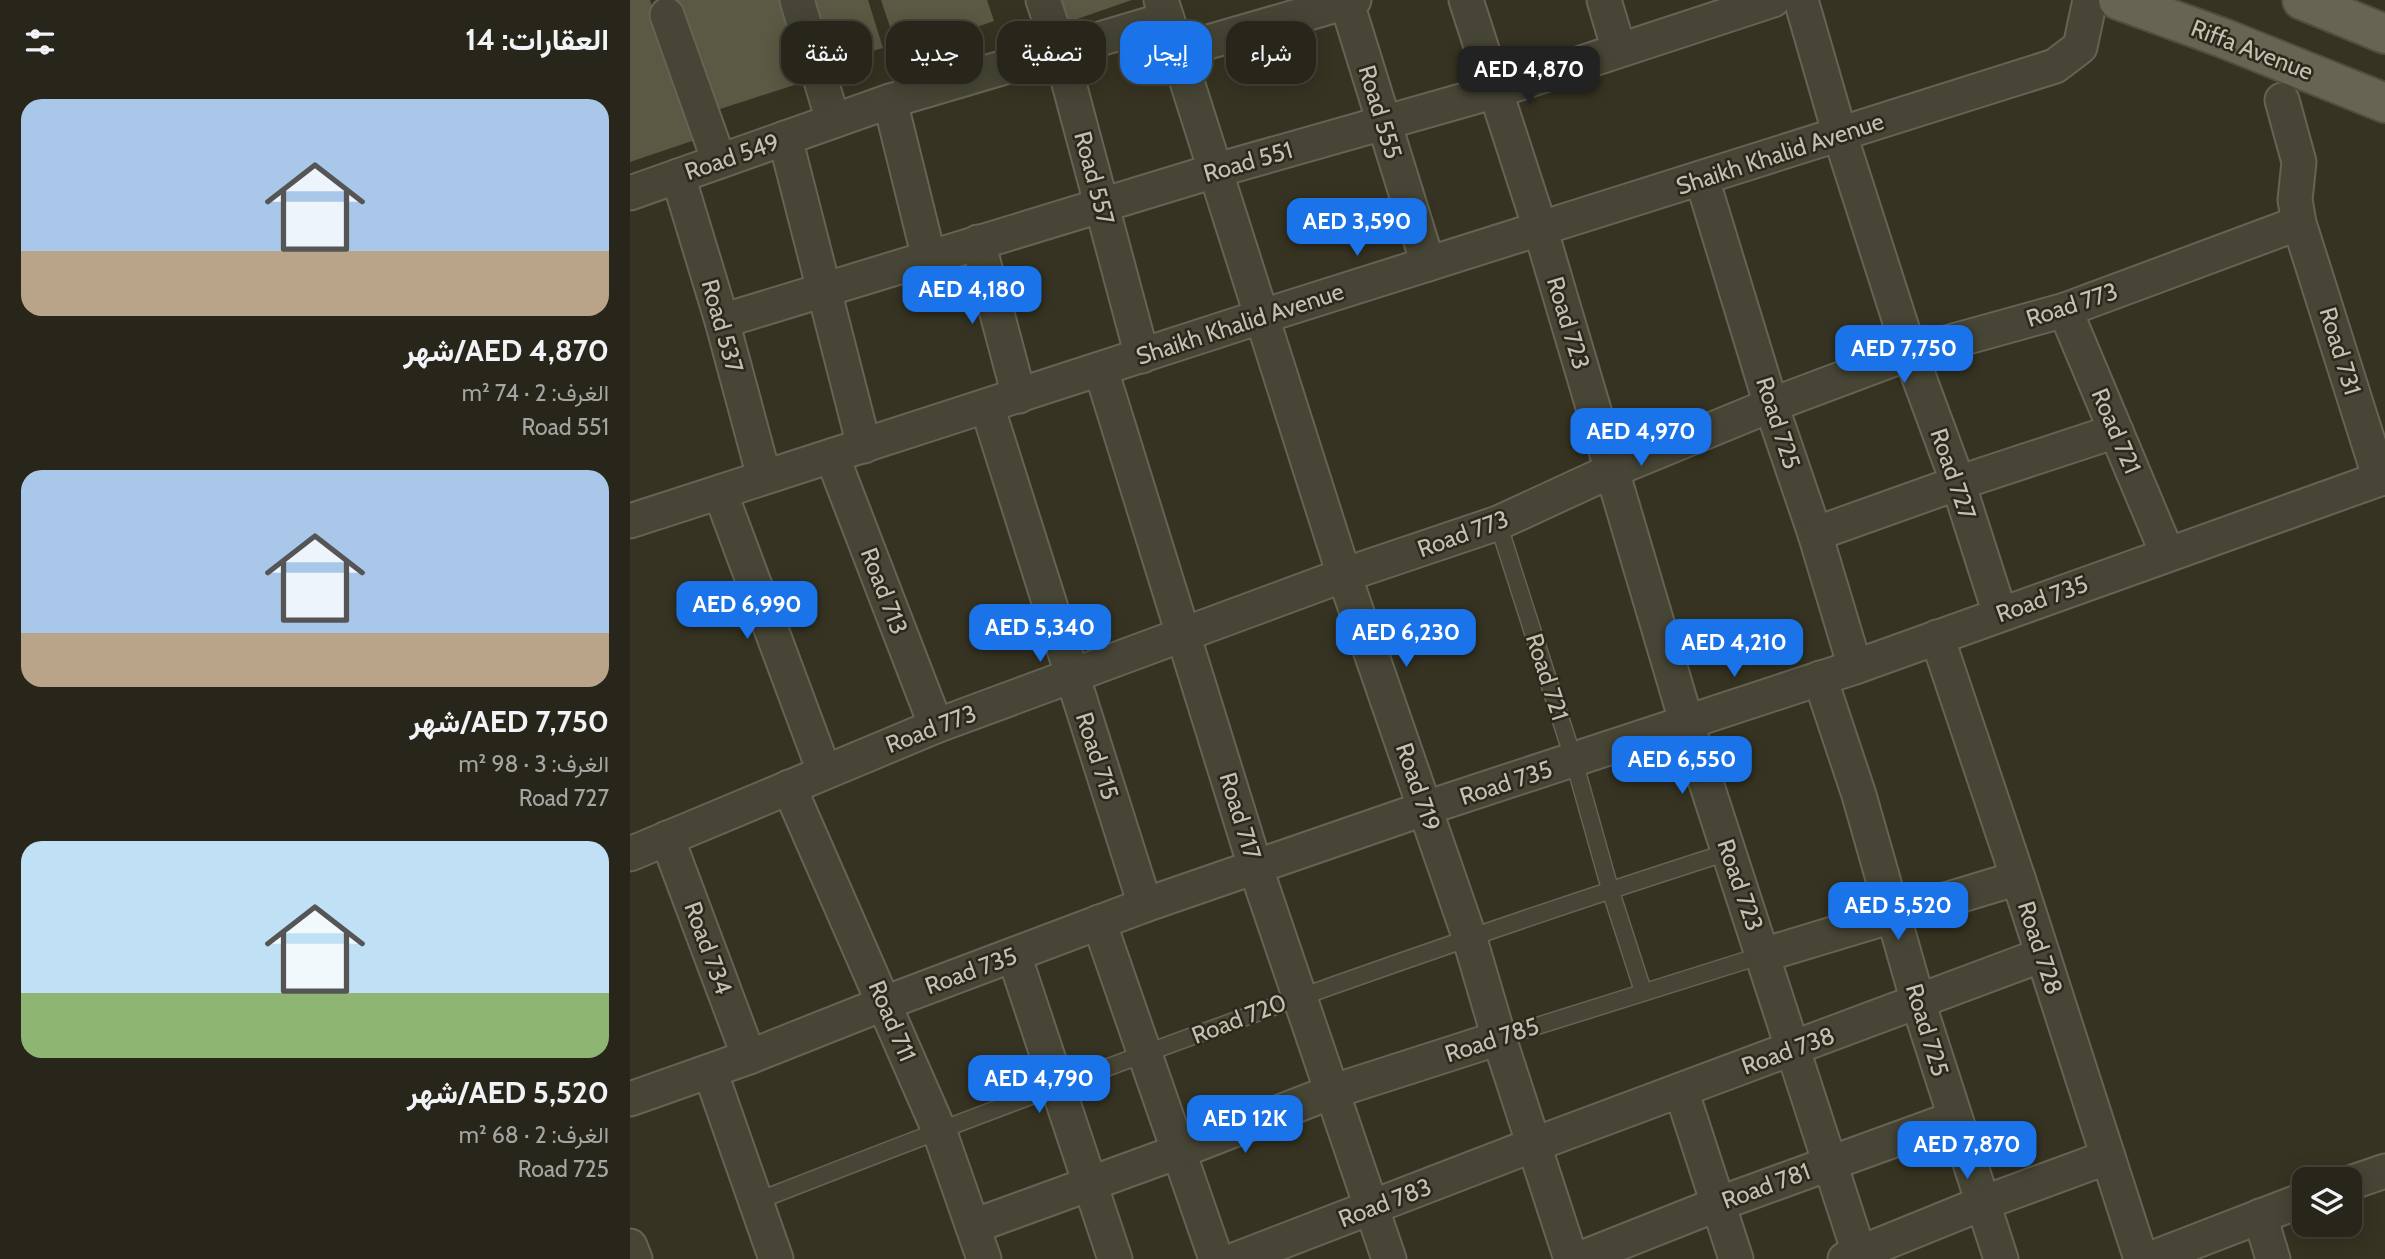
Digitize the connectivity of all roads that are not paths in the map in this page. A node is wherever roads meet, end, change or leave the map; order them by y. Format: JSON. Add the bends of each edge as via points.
{"nodes":[{"id":1,"x":797,"y":0,"type":"edge"},
{"id":2,"x":1043,"y":0,"type":"edge"},
{"id":3,"x":1466,"y":0,"type":"edge"},
{"id":4,"x":1604,"y":0,"type":"edge"},
{"id":5,"x":1773,"y":0,"type":"edge"},
{"id":6,"x":1801,"y":0,"type":"edge"},
{"id":7,"x":2090,"y":0,"type":"edge"},
{"id":8,"x":2118,"y":0,"type":"edge"},
{"id":9,"x":2302,"y":0,"type":"edge"},
{"id":10,"x":1349,"y":1,"type":"edge"},
{"id":11,"x":1164,"y":9,"type":"edge"},
{"id":12,"x":667,"y":15,"type":"dead end"},
{"id":13,"x":1050,"y":21,"type":"edge"},
{"id":14,"x":1106,"y":32,"type":"edge"},
{"id":15,"x":2385,"y":34,"type":"edge"},
{"id":16,"x":1212,"y":41,"type":"edge"},
{"id":17,"x":1619,"y":50,"type":"junction"},
{"id":18,"x":997,"y":69,"type":"edge"},
{"id":19,"x":1069,"y":84,"type":"edge"},
{"id":20,"x":1187,"y":84,"type":"edge"},
{"id":21,"x":1496,"y":91,"type":"junction"},
{"id":22,"x":2282,"y":100,"type":"dead end"},
{"id":23,"x":890,"y":101,"type":"junction"},
{"id":24,"x":2385,"y":103,"type":"edge"},
{"id":25,"x":833,"y":121,"type":"junction"},
{"id":26,"x":1383,"y":122,"type":"junction"},
{"id":27,"x":1840,"y":135,"type":"junction"},
{"id":28,"x":785,"y":138,"type":"junction"},
{"id":29,"x":719,"y":161,"type":"junction"},
{"id":30,"x":1214,"y":171,"type":"junction"},
{"id":31,"x":678,"y":176,"type":"junction"},
{"id":32,"x":1702,"y":179,"type":"junction"},
{"id":33,"x":630,"y":193,"type":"edge"},
{"id":34,"x":1101,"y":206,"type":"junction"},
{"id":35,"x":2300,"y":223,"type":"junction"},
{"id":36,"x":1540,"y":228,"type":"junction"},
{"id":37,"x":978,"y":243,"type":"junction"},
{"id":38,"x":929,"y":258,"type":"junction"},
{"id":39,"x":1428,"y":264,"type":"junction"},
{"id":40,"x":823,"y":289,"type":"junction"},
{"id":41,"x":2065,"y":310,"type":"junction"},
{"id":42,"x":1260,"y":317,"type":"junction"},
{"id":43,"x":722,"y":321,"type":"junction"},
{"id":44,"x":1910,"y":354,"type":"junction"},
{"id":45,"x":1142,"y":356,"type":"junction"},
{"id":46,"x":1101,"y":370,"type":"junction"},
{"id":47,"x":1019,"y":396,"type":"junction"},
{"id":48,"x":1771,"y":405,"type":"junction"},
{"id":49,"x":987,"y":406,"type":"junction"},
{"id":50,"x":2116,"y":431,"type":"junction"},
{"id":51,"x":864,"y":446,"type":"junction"},
{"id":52,"x":832,"y":456,"type":"junction"},
{"id":53,"x":1613,"y":470,"type":"junction"},
{"id":54,"x":765,"y":477,"type":"junction"},
{"id":55,"x":2383,"y":478,"type":"edge"},
{"id":56,"x":1958,"y":482,"type":"junction"},
{"id":57,"x":720,"y":492,"type":"junction"},
{"id":58,"x":630,"y":521,"type":"edge"},
{"id":59,"x":1498,"y":523,"type":"junction"},
{"id":60,"x":1815,"y":534,"type":"junction"},
{"id":61,"x":2167,"y":554,"type":"junction"},
{"id":62,"x":1344,"y":575,"type":"junction"},
{"id":63,"x":2000,"y":614,"type":"junction"},
{"id":64,"x":1184,"y":634,"type":"junction"},
{"id":65,"x":1937,"y":637,"type":"junction"},
{"id":66,"x":1855,"y":667,"type":"junction"},
{"id":67,"x":1072,"y":676,"type":"junction"},
{"id":68,"x":1820,"y":678,"type":"junction"},
{"id":69,"x":1687,"y":724,"type":"junction"},
{"id":70,"x":936,"y":726,"type":"junction"},
{"id":71,"x":1574,"y":761,"type":"junction"},
{"id":72,"x":824,"y":771,"type":"junction"},
{"id":73,"x":789,"y":787,"type":"junction"},
{"id":74,"x":1426,"y":808,"type":"junction"},
{"id":75,"x":667,"y":838,"type":"junction"},
{"id":76,"x":1728,"y":852,"type":"junction"},
{"id":77,"x":630,"y":854,"type":"edge"},
{"id":78,"x":1255,"y":866,"type":"junction"},
{"id":79,"x":2018,"y":878,"type":"junction"},
{"id":80,"x":1610,"y":889,"type":"junction"},
{"id":81,"x":1145,"y":905,"type":"junction"},
{"id":82,"x":1893,"y":915,"type":"junction"},
{"id":83,"x":1099,"y":922,"type":"junction"},
{"id":84,"x":1469,"y":936,"type":"junction"},
{"id":85,"x":1014,"y":955,"type":"junction"},
{"id":86,"x":1763,"y":955,"type":"junction"},
{"id":87,"x":2042,"y":955,"type":"junction"},
{"id":88,"x":1643,"y":991,"type":"junction"},
{"id":89,"x":1299,"y":997,"type":"junction"},
{"id":90,"x":1918,"y":1002,"type":"junction"},
{"id":91,"x":885,"y":1003,"type":"junction"},
{"id":92,"x":1499,"y":1038,"type":"junction"},
{"id":93,"x":1791,"y":1049,"type":"junction"},
{"id":94,"x":1146,"y":1054,"type":"junction"},
{"id":95,"x":749,"y":1057,"type":"junction"},
{"id":96,"x":710,"y":1071,"type":"junction"},
{"id":97,"x":1058,"y":1086,"type":"junction"},
{"id":98,"x":1681,"y":1090,"type":"junction"},
{"id":99,"x":1331,"y":1092,"type":"junction"},
{"id":100,"x":630,"y":1099,"type":"edge"},
{"id":101,"x":1955,"y":1118,"type":"junction"},
{"id":102,"x":939,"y":1130,"type":"junction"},
{"id":103,"x":1533,"y":1145,"type":"junction"},
{"id":104,"x":1180,"y":1151,"type":"junction"},
{"id":105,"x":2108,"y":1157,"type":"junction"},
{"id":106,"x":1831,"y":1162,"type":"junction"},
{"id":107,"x":2385,"y":1171,"type":"edge"},
{"id":108,"x":2362,"y":1179,"type":"edge"},
{"id":109,"x":1091,"y":1183,"type":"junction"},
{"id":110,"x":755,"y":1202,"type":"junction"},
{"id":111,"x":1983,"y":1203,"type":"junction"},
{"id":112,"x":1718,"y":1204,"type":"junction"},
{"id":113,"x":2292,"y":1204,"type":"edge"},
{"id":114,"x":1373,"y":1209,"type":"junction"},
{"id":115,"x":2260,"y":1216,"type":"junction"},
{"id":116,"x":974,"y":1226,"type":"junction"},
{"id":117,"x":630,"y":1247,"type":"edge"},
{"id":118,"x":1855,"y":1257,"type":"edge"},
{"id":119,"x":635,"y":1259,"type":"edge"},
{"id":120,"x":776,"y":1259,"type":"edge"},
{"id":121,"x":984,"y":1259,"type":"edge"},
{"id":122,"x":1115,"y":1259,"type":"edge"},
{"id":123,"x":1216,"y":1259,"type":"edge"},
{"id":124,"x":1237,"y":1259,"type":"edge"},
{"id":125,"x":1388,"y":1259,"type":"edge"},
{"id":126,"x":1571,"y":1259,"type":"edge"},
{"id":127,"x":1579,"y":1259,"type":"edge"},
{"id":128,"x":1736,"y":1259,"type":"edge"},
{"id":129,"x":2001,"y":1259,"type":"edge"},
{"id":130,"x":2141,"y":1259,"type":"edge"},
{"id":131,"x":2150,"y":1259,"type":"edge"},
{"id":132,"x":2273,"y":1259,"type":"edge"}],
"edges":[{"from":1,"to":25,"type":"street"},
{"from":2,"to":13,"type":"street","name":"Road 557"},
{"from":3,"to":21,"type":"street","name":"Road 723"},
{"from":4,"to":17,"type":"street"},
{"from":5,"to":17,"type":"street","name":"Road 551"},
{"from":6,"to":27,"type":"street","name":"Road 727"},
{"from":7,"to":27,"type":"street","name":"Shaikh Khalid Avenue","via":[[2080,47],[2055,66]]},
{"from":8,"to":24,"type":"main road","name":"Riffa Avenue"},
{"from":9,"to":15,"type":"main road"},
{"from":10,"to":16,"type":"street"},
{"from":10,"to":26,"type":"street","name":"Road 555"},
{"from":11,"to":14,"type":"street","name":"Road 549"},
{"from":12,"to":29,"type":"street"},
{"from":17,"to":21,"type":"street","name":"Road 551"},
{"from":18,"to":23,"type":"street","name":"Road 549"},
{"from":19,"to":34,"type":"street","name":"Road 557"},
{"from":20,"to":30,"type":"street","name":"Road 719"},
{"from":21,"to":26,"type":"street","name":"Road 551"},
{"from":21,"to":36,"type":"street","name":"Road 723"},
{"from":22,"to":35,"type":"street","name":"Road 731","via":[[2299,162],[2295,200]]},
{"from":23,"to":25,"type":"street","name":"Road 549"},
{"from":23,"to":38,"type":"street"},
{"from":25,"to":28,"type":"street","name":"Road 549"},
{"from":26,"to":30,"type":"street","name":"Road 551"},
{"from":26,"to":39,"type":"street","name":"Road 555"},
{"from":27,"to":32,"type":"street","name":"Shaikh Khalid Avenue"},
{"from":27,"to":44,"type":"street","name":"Road 727"},
{"from":28,"to":29,"type":"street","name":"Road 549"},
{"from":28,"to":40,"type":"street"},
{"from":29,"to":31,"type":"street","name":"Road 549"},
{"from":30,"to":34,"type":"street","name":"Road 551"},
{"from":30,"to":42,"type":"street","name":"Road 719"},
{"from":31,"to":33,"type":"street","name":"Road 549"},
{"from":31,"to":43,"type":"street","name":"Road 537"},
{"from":32,"to":36,"type":"street","name":"Shaikh Khalid Avenue"},
{"from":32,"to":48,"type":"street","name":"Road 725"},
{"from":34,"to":37,"type":"street","name":"Road 551"},
{"from":34,"to":45,"type":"street","name":"Road 557"},
{"from":35,"to":41,"type":"street","name":"Road 773"},
{"from":35,"to":55,"type":"street","name":"Road 731"},
{"from":36,"to":39,"type":"street","name":"Shaikh Khalid Avenue"},
{"from":36,"to":53,"type":"street","name":"Road 723"},
{"from":37,"to":38,"type":"street","name":"Road 551"},
{"from":37,"to":47,"type":"street"},
{"from":38,"to":40,"type":"street","name":"Road 551"},
{"from":39,"to":42,"type":"street","name":"Shaikh Khalid Avenue"},
{"from":40,"to":43,"type":"street","name":"Road 551"},
{"from":40,"to":51,"type":"street"},
{"from":41,"to":44,"type":"street","name":"Road 773"},
{"from":41,"to":50,"type":"street","name":"Road 721"},
{"from":42,"to":45,"type":"street","name":"Shaikh Khalid Avenue"},
{"from":42,"to":62,"type":"street","name":"Road 719"},
{"from":43,"to":54,"type":"street","name":"Road 537"},
{"from":44,"to":48,"type":"street","name":"Road 773"},
{"from":44,"to":56,"type":"street","name":"Road 727"},
{"from":45,"to":46,"type":"street","name":"Shaikh Khalid Avenue"},
{"from":46,"to":47,"type":"street","name":"Shaikh Khalid Avenue"},
{"from":46,"to":64,"type":"street","name":"Road 717"},
{"from":47,"to":49,"type":"street","name":"Shaikh Khalid Avenue"},
{"from":48,"to":53,"type":"street","name":"Road 773"},
{"from":48,"to":60,"type":"street","name":"Road 725"},
{"from":49,"to":51,"type":"street","name":"Shaikh Khalid Avenue"},
{"from":49,"to":67,"type":"street","name":"Road 715"},
{"from":50,"to":56,"type":"street"},
{"from":50,"to":61,"type":"street","name":"Road 721"},
{"from":51,"to":52,"type":"street","name":"Shaikh Khalid Avenue"},
{"from":52,"to":54,"type":"street","name":"Shaikh Khalid Avenue"},
{"from":52,"to":70,"type":"street","name":"Road 713"},
{"from":53,"to":59,"type":"street","name":"Road 773"},
{"from":53,"to":69,"type":"street","name":"Road 723"},
{"from":54,"to":57,"type":"street","name":"Shaikh Khalid Avenue"},
{"from":55,"to":61,"type":"street","name":"Road 735"},
{"from":56,"to":60,"type":"street"},
{"from":56,"to":63,"type":"street","name":"Road 727"},
{"from":57,"to":58,"type":"street","name":"Shaikh Khalid Avenue"},
{"from":57,"to":72,"type":"street"},
{"from":59,"to":62,"type":"street","name":"Road 773"},
{"from":59,"to":71,"type":"lane","name":"Road 721"},
{"from":60,"to":66,"type":"street","name":"Road 725"},
{"from":61,"to":63,"type":"street","name":"Road 735"},
{"from":62,"to":64,"type":"street","name":"Road 773"},
{"from":62,"to":74,"type":"street","name":"Road 719"},
{"from":63,"to":65,"type":"street","name":"Road 735"},
{"from":64,"to":67,"type":"street","name":"Road 773"},
{"from":64,"to":78,"type":"street","name":"Road 717"},
{"from":65,"to":66,"type":"street","name":"Road 735"},
{"from":65,"to":79,"type":"street","name":"Road 728"},
{"from":66,"to":68,"type":"street","name":"Road 735"},
{"from":67,"to":70,"type":"street","name":"Road 773"},
{"from":67,"to":81,"type":"street","name":"Road 715"},
{"from":68,"to":69,"type":"street","name":"Road 735"},
{"from":68,"to":82,"type":"street","name":"Road 725"},
{"from":69,"to":71,"type":"street","name":"Road 735"},
{"from":69,"to":76,"type":"street","name":"Road 723"},
{"from":70,"to":72,"type":"street","name":"Road 773"},
{"from":71,"to":74,"type":"street","name":"Road 735"},
{"from":71,"to":80,"type":"lane","name":"Road 721"},
{"from":72,"to":73,"type":"street","name":"Road 773"},
{"from":73,"to":75,"type":"street","name":"Road 773"},
{"from":73,"to":91,"type":"street","name":"Road 711"},
{"from":74,"to":78,"type":"street","name":"Road 735"},
{"from":74,"to":84,"type":"street","name":"Road 719"},
{"from":75,"to":77,"type":"street","name":"Road 773"},
{"from":75,"to":95,"type":"street","name":"Road 734"},
{"from":76,"to":80,"type":"lane","name":"Road 720"},
{"from":76,"to":86,"type":"street","name":"Road 723"},
{"from":78,"to":81,"type":"street","name":"Road 735"},
{"from":78,"to":89,"type":"street","name":"Road 717"},
{"from":79,"to":82,"type":"street","name":"Road 785"},
{"from":79,"to":87,"type":"street","name":"Road 728"},
{"from":80,"to":84,"type":"lane","name":"Road 720"},
{"from":80,"to":88,"type":"lane","name":"Road 721"},
{"from":81,"to":83,"type":"street","name":"Road 735"},
{"from":82,"to":86,"type":"street","name":"Road 785"},
{"from":82,"to":90,"type":"street","name":"Road 725"},
{"from":83,"to":85,"type":"street","name":"Road 735"},
{"from":83,"to":94,"type":"street"},
{"from":84,"to":89,"type":"lane","name":"Road 720"},
{"from":84,"to":92,"type":"street","name":"Road 719"},
{"from":85,"to":91,"type":"street","name":"Road 735"},
{"from":85,"to":97,"type":"street"},
{"from":86,"to":88,"type":"lane","name":"Road 785"},
{"from":86,"to":93,"type":"street","name":"Road 723"},
{"from":87,"to":90,"type":"street","name":"Road 738"},
{"from":87,"to":105,"type":"street","name":"Road 728"},
{"from":88,"to":92,"type":"lane","name":"Road 785"},
{"from":89,"to":94,"type":"lane","name":"Road 720"},
{"from":89,"to":99,"type":"street","name":"Road 717"},
{"from":90,"to":93,"type":"street","name":"Road 738"},
{"from":90,"to":101,"type":"street","name":"Road 725"},
{"from":91,"to":95,"type":"street","name":"Road 735"},
{"from":91,"to":102,"type":"street","name":"Road 711"},
{"from":92,"to":99,"type":"street","name":"Road 785"},
{"from":92,"to":103,"type":"street","name":"Road 719"},
{"from":93,"to":98,"type":"street","name":"Road 738"},
{"from":93,"to":106,"type":"street","name":"Road 723"},
{"from":94,"to":97,"type":"lane","name":"Road 720"},
{"from":94,"to":104,"type":"street"},
{"from":95,"to":96,"type":"street","name":"Road 735"},
{"from":96,"to":100,"type":"street","name":"Road 735"},
{"from":96,"to":110,"type":"street"},
{"from":97,"to":102,"type":"lane","name":"Road 720"},
{"from":97,"to":109,"type":"street"},
{"from":98,"to":103,"type":"street","name":"Road 738"},
{"from":98,"to":112,"type":"street"},
{"from":99,"to":104,"type":"street","name":"Road 785"},
{"from":99,"to":114,"type":"street","name":"Road 717"},
{"from":101,"to":106,"type":"street","name":"Road 781"},
{"from":101,"to":111,"type":"street","name":"Road 725"},
{"from":102,"to":110,"type":"lane","name":"Road 720"},
{"from":102,"to":116,"type":"street","name":"Road 711"},
{"from":103,"to":114,"type":"street","name":"Road 783"},
{"from":103,"to":126,"type":"street","name":"Road 719"},
{"from":104,"to":109,"type":"street","name":"Road 785"},
{"from":104,"to":123,"type":"street"},
{"from":105,"to":111,"type":"street"},
{"from":105,"to":130,"type":"street","name":"Road 728"},
{"from":106,"to":112,"type":"street","name":"Road 781"},
{"from":106,"to":118,"type":"street","name":"Road 723"},
{"from":107,"to":108,"type":"street"},
{"from":109,"to":116,"type":"street","name":"Road 785"},
{"from":109,"to":122,"type":"street"},
{"from":110,"to":120,"type":"street"},
{"from":111,"to":118,"type":"street"},
{"from":111,"to":129,"type":"street","name":"Road 725"},
{"from":112,"to":127,"type":"street","name":"Road 781"},
{"from":112,"to":128,"type":"street"},
{"from":113,"to":115,"type":"street"},
{"from":114,"to":124,"type":"street","name":"Road 783"},
{"from":114,"to":125,"type":"street","name":"Road 717"},
{"from":115,"to":131,"type":"street"},
{"from":115,"to":132,"type":"street"},
{"from":116,"to":121,"type":"street","name":"Road 711"},
{"from":117,"to":119,"type":"street"}]}
